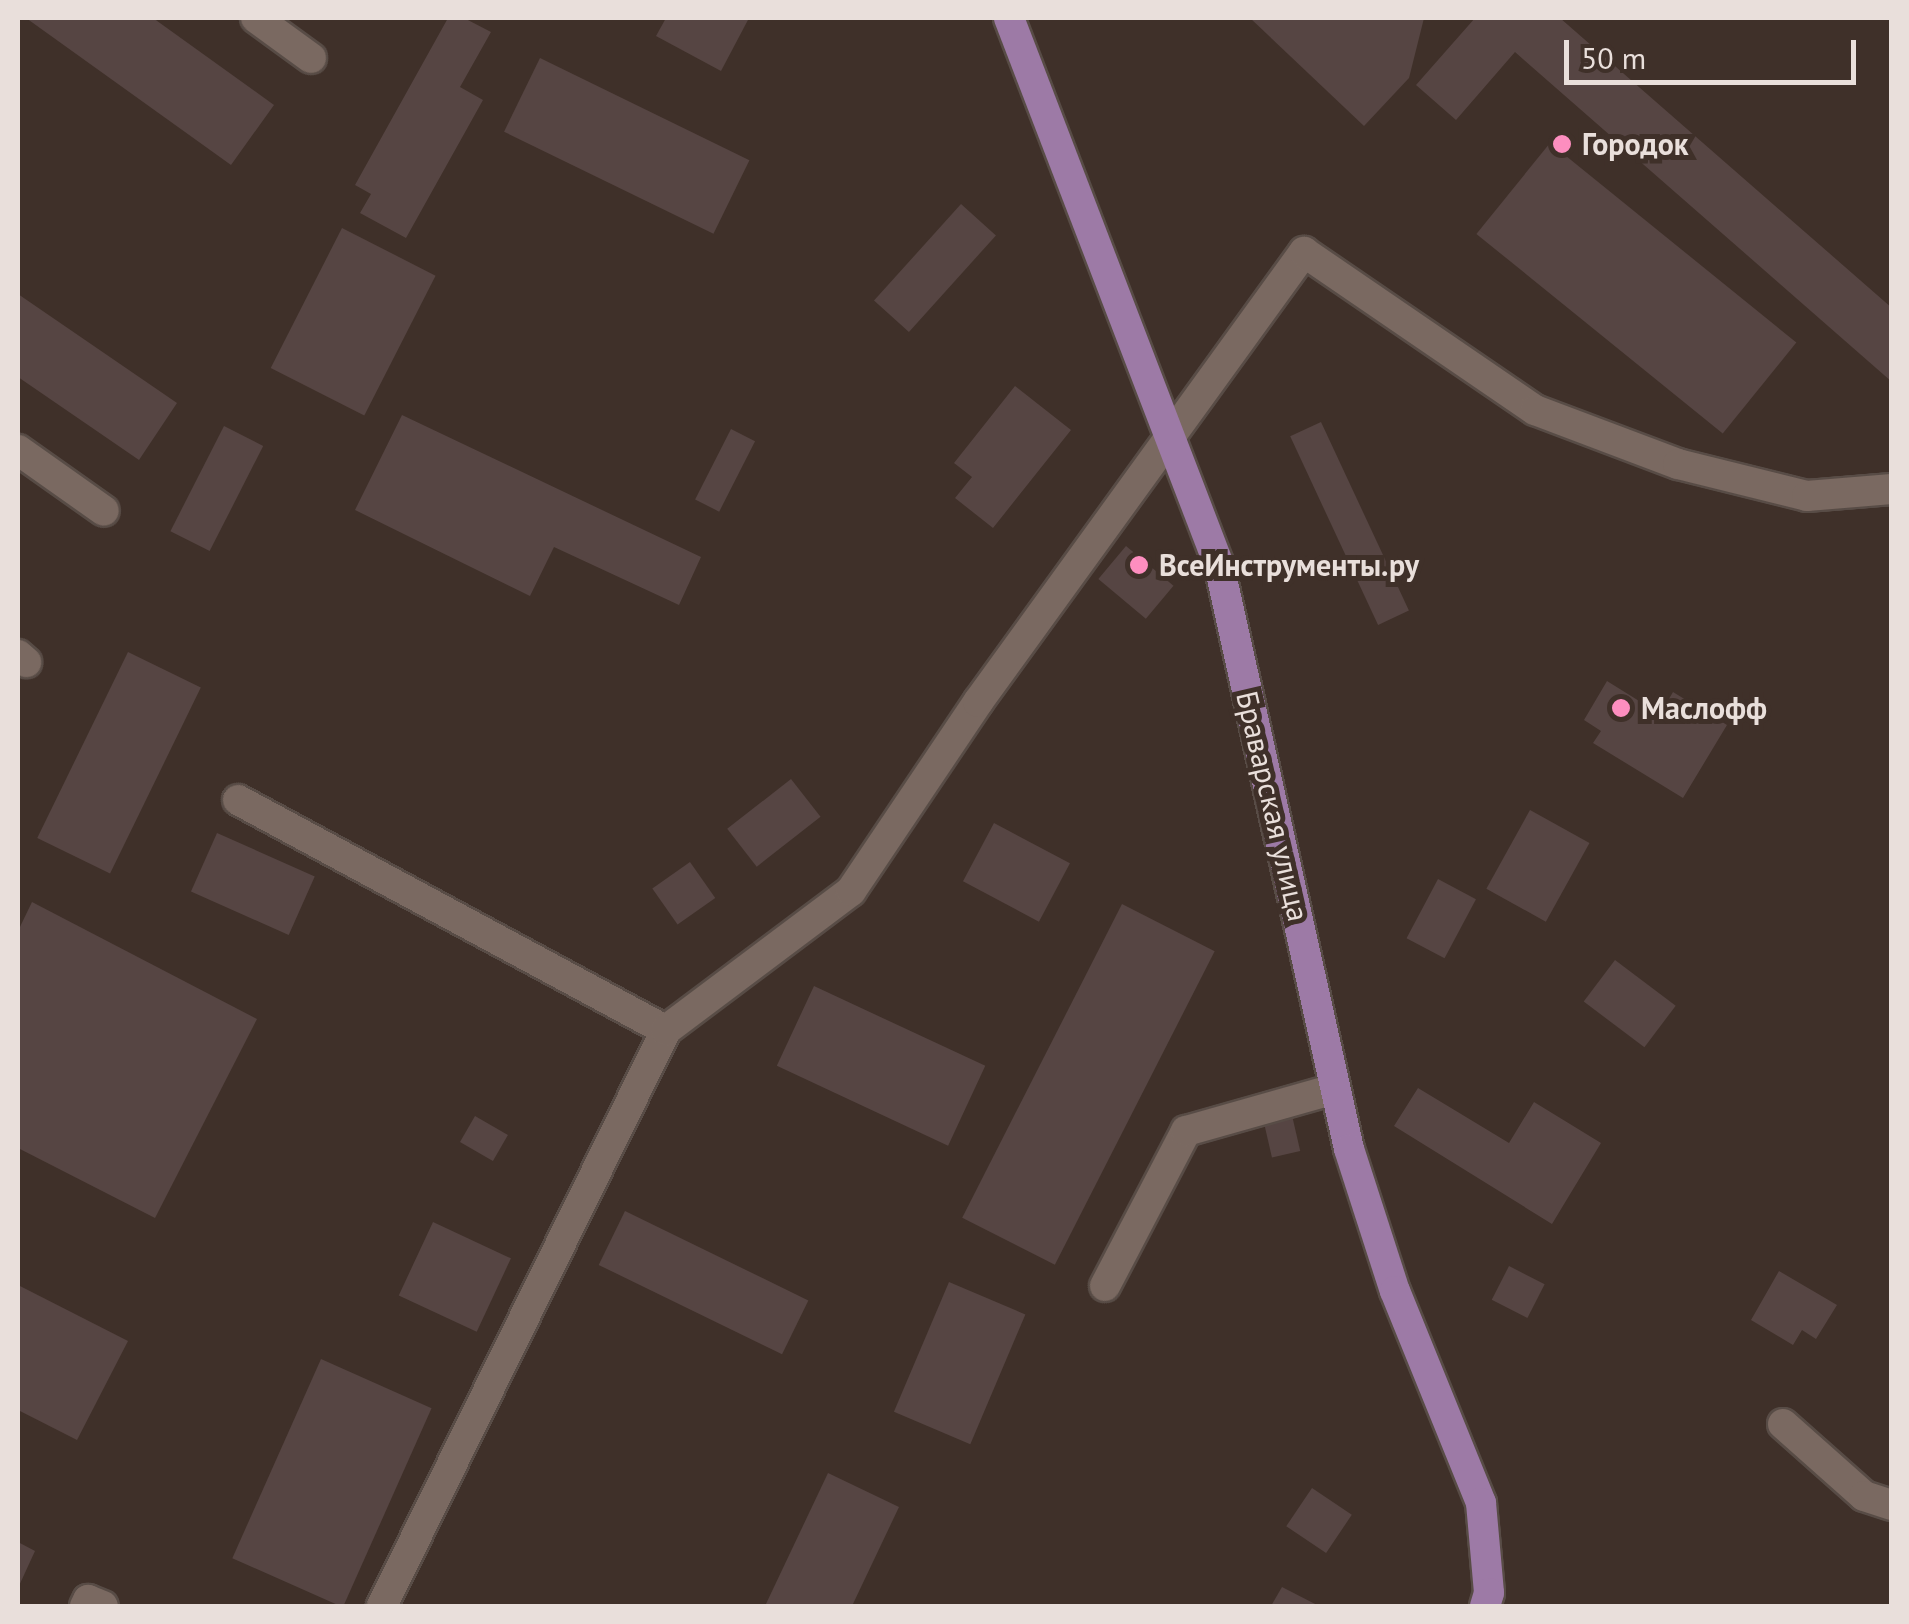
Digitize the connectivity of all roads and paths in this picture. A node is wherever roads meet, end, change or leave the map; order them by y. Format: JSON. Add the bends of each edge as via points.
{"nodes":[{"id":1,"x":256,"y":18,"type":"edge"},
{"id":2,"x":1009,"y":18,"type":"edge"},
{"id":3,"x":311,"y":58,"type":"dead end"},
{"id":4,"x":1173,"y":432,"type":"junction"},
{"id":5,"x":18,"y":450,"type":"edge"},
{"id":6,"x":1892,"y":489,"type":"edge"},
{"id":7,"x":104,"y":511,"type":"dead end"},
{"id":8,"x":238,"y":800,"type":"dead end"},
{"id":9,"x":666,"y":1030,"type":"junction"},
{"id":10,"x":1334,"y":1089,"type":"junction"},
{"id":11,"x":1105,"y":1286,"type":"dead end"},
{"id":12,"x":1783,"y":1424,"type":"dead end"},
{"id":13,"x":1892,"y":1505,"type":"edge"},
{"id":14,"x":85,"y":1606,"type":"edge"},
{"id":15,"x":104,"y":1606,"type":"edge"},
{"id":16,"x":382,"y":1606,"type":"edge"},
{"id":17,"x":1485,"y":1606,"type":"edge"}],
"edges":[{"from":1,"to":3,"type":"street"},
{"from":2,"to":4,"type":"main road","name":"Браварская улица"},
{"from":4,"to":6,"type":"street","via":[[1304,252],[1535,410],[1678,464],[1807,496]]},
{"from":4,"to":9,"type":"street","via":[[851,891]]},
{"from":4,"to":10,"type":"main road","name":"Браварская улица","via":[[1219,565]]},
{"from":5,"to":7,"type":"street"},
{"from":8,"to":9,"type":"street"},
{"from":9,"to":16,"type":"street"},
{"from":10,"to":11,"type":"street","via":[[1186,1131]]},
{"from":10,"to":17,"type":"main road","name":"Браварская улица","via":[[1395,1291],[1481,1503],[1490,1593]]},
{"from":12,"to":13,"type":"street","via":[[1864,1496]]},
{"from":14,"to":15,"type":"street","via":[[88,1600]]}]}
